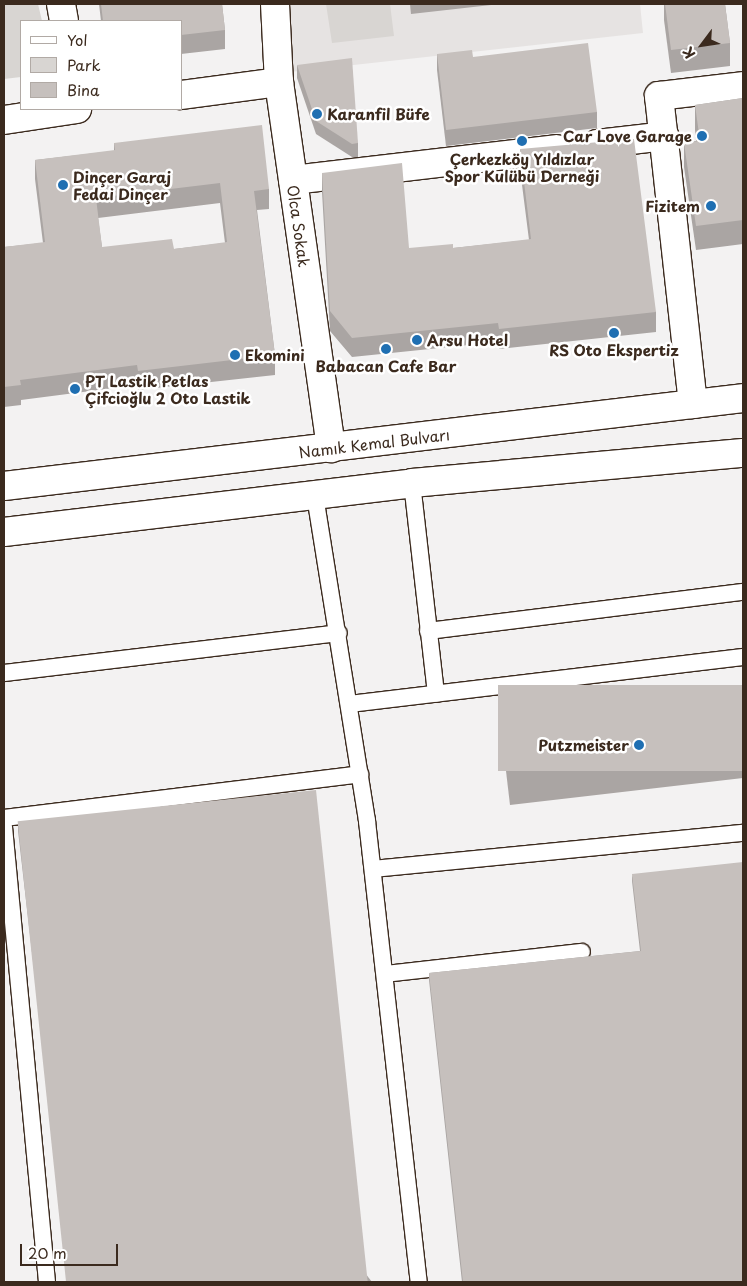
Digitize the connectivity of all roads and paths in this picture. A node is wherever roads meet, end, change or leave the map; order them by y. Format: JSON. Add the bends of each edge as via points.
{"nodes":[{"id":1,"x":61,"y":4,"type":"edge"},
{"id":2,"x":275,"y":4,"type":"edge"},
{"id":3,"x":64,"y":20,"type":"edge"},
{"id":4,"x":279,"y":82,"type":"junction"},
{"id":5,"x":743,"y":86,"type":"edge"},
{"id":6,"x":182,"y":95,"type":"edge"},
{"id":7,"x":70,"y":110,"type":"edge"},
{"id":8,"x":4,"y":120,"type":"edge"},
{"id":9,"x":664,"y":136,"type":"junction"},
{"id":10,"x":292,"y":180,"type":"junction"},
{"id":11,"x":743,"y":398,"type":"edge"},
{"id":12,"x":693,"y":404,"type":"junction"},
{"id":13,"x":331,"y":448,"type":"junction"},
{"id":14,"x":743,"y":453,"type":"edge"},
{"id":15,"x":412,"y":483,"type":"junction"},
{"id":16,"x":4,"y":486,"type":"edge"},
{"id":17,"x":315,"y":496,"type":"junction"},
{"id":18,"x":4,"y":532,"type":"edge"},
{"id":19,"x":743,"y":592,"type":"edge"},
{"id":20,"x":428,"y":631,"type":"junction"},
{"id":21,"x":339,"y":633,"type":"junction"},
{"id":22,"x":743,"y":657,"type":"edge"},
{"id":23,"x":4,"y":672,"type":"edge"},
{"id":24,"x":436,"y":694,"type":"junction"},
{"id":25,"x":349,"y":704,"type":"junction"},
{"id":26,"x":360,"y":774,"type":"junction"},
{"id":27,"x":4,"y":818,"type":"edge"},
{"id":28,"x":4,"y":827,"type":"edge"},
{"id":29,"x":743,"y":833,"type":"edge"},
{"id":30,"x":372,"y":869,"type":"junction"},
{"id":31,"x":582,"y":952,"type":"dead end"},
{"id":32,"x":384,"y":974,"type":"junction"},
{"id":33,"x":47,"y":1282,"type":"edge"},
{"id":34,"x":419,"y":1282,"type":"edge"}],
"edges":[{"from":1,"to":3,"type":"main road"},
{"from":2,"to":4,"type":"main road","name":"Olca Sokak"},
{"from":4,"to":6,"type":"main road"},
{"from":4,"to":10,"type":"main road","name":"Olca Sokak"},
{"from":5,"to":9,"type":"main road","via":[[659,96]]},
{"from":7,"to":8,"type":"main road"},
{"from":9,"to":10,"type":"main road"},
{"from":9,"to":12,"type":"main road"},
{"from":10,"to":13,"type":"main road","name":"Olca Sokak"},
{"from":11,"to":12,"type":"main road","name":"Namık Kemal Bulvarı"},
{"from":12,"to":13,"type":"main road","name":"Namık Kemal Bulvarı"},
{"from":13,"to":16,"type":"main road","name":"Namık Kemal Bulvarı"},
{"from":14,"to":15,"type":"main road"},
{"from":15,"to":17,"type":"main road"},
{"from":15,"to":20,"type":"lane"},
{"from":17,"to":18,"type":"main road"},
{"from":17,"to":21,"type":"lane"},
{"from":19,"to":20,"type":"lane"},
{"from":20,"to":24,"type":"lane"},
{"from":21,"to":23,"type":"lane"},
{"from":21,"to":25,"type":"lane"},
{"from":22,"to":24,"type":"lane"},
{"from":24,"to":25,"type":"lane"},
{"from":25,"to":26,"type":"lane"},
{"from":26,"to":27,"type":"lane"},
{"from":26,"to":30,"type":"lane"},
{"from":28,"to":33,"type":"lane"},
{"from":29,"to":30,"type":"lane"},
{"from":30,"to":32,"type":"lane"},
{"from":31,"to":32,"type":"lane"},
{"from":32,"to":34,"type":"lane"}]}
